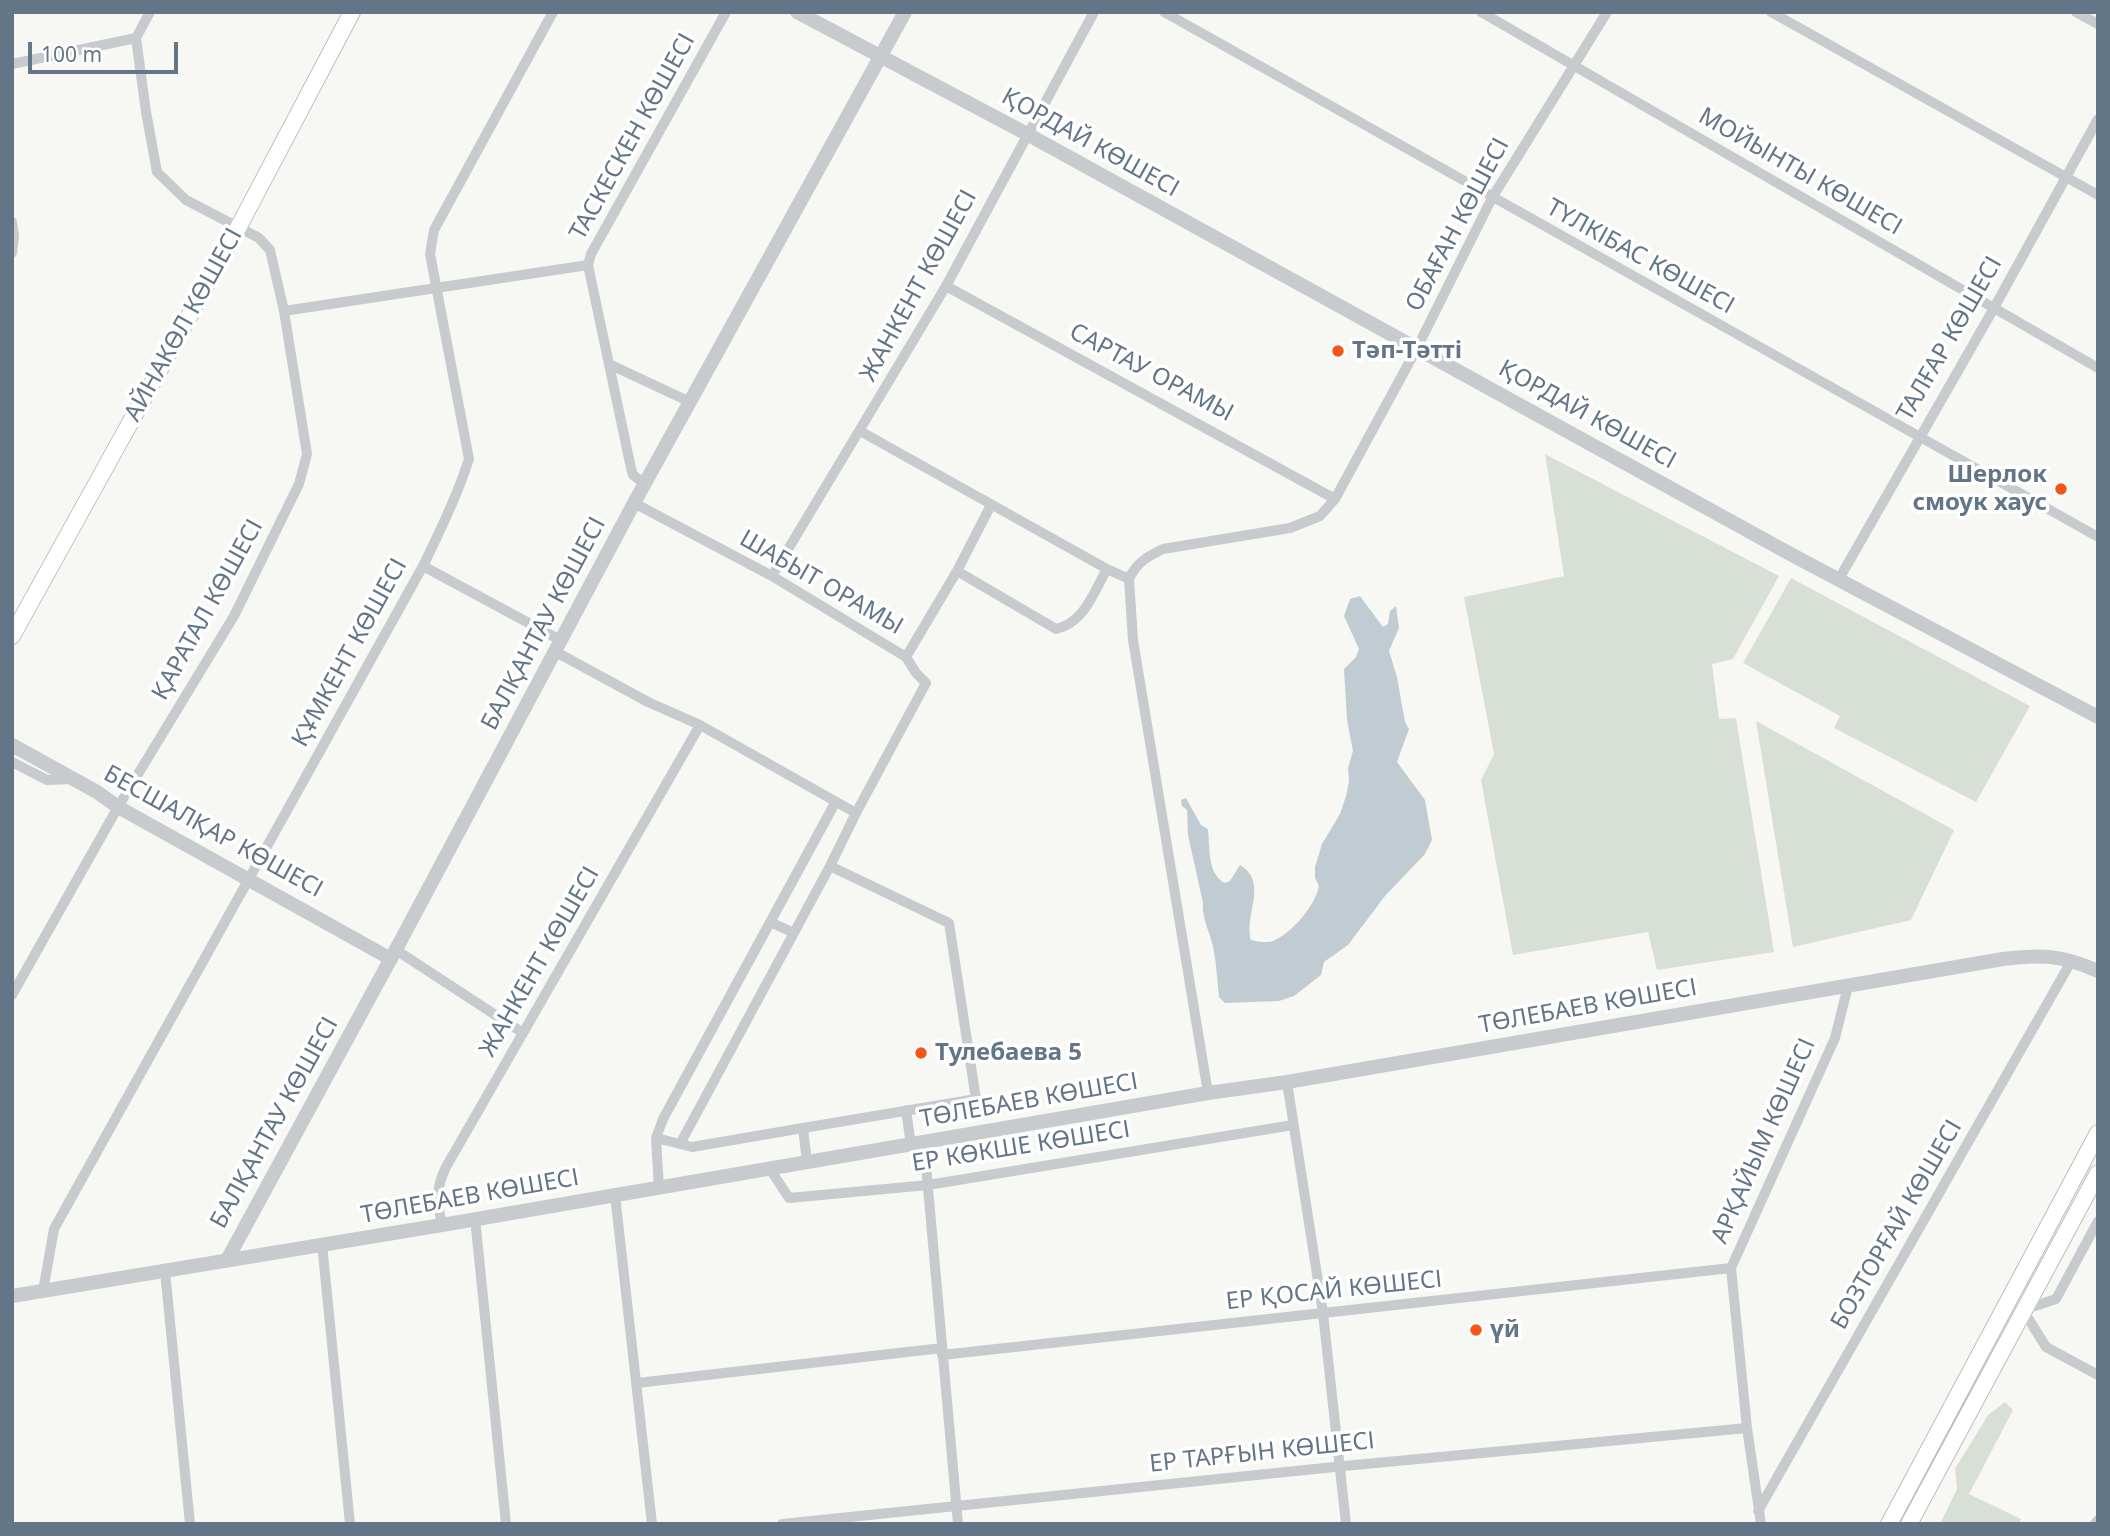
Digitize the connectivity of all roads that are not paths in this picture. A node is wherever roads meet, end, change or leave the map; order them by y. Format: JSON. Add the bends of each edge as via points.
{"nodes":[{"id":1,"x":150,"y":12,"type":"edge"},
{"id":2,"x":352,"y":12,"type":"edge"},
{"id":3,"x":554,"y":12,"type":"edge"},
{"id":4,"x":726,"y":12,"type":"edge"},
{"id":5,"x":797,"y":12,"type":"edge"},
{"id":6,"x":905,"y":12,"type":"edge"},
{"id":7,"x":1094,"y":12,"type":"edge"},
{"id":8,"x":1164,"y":12,"type":"edge"},
{"id":9,"x":1481,"y":12,"type":"edge"},
{"id":10,"x":1607,"y":12,"type":"edge"},
{"id":11,"x":1771,"y":12,"type":"edge"},
{"id":12,"x":2076,"y":12,"type":"edge"},
{"id":13,"x":2098,"y":24,"type":"edge"},
{"id":14,"x":136,"y":38,"type":"junction"},
{"id":15,"x":881,"y":56,"type":"junction"},
{"id":16,"x":12,"y":64,"type":"edge"},
{"id":17,"x":1573,"y":65,"type":"junction"},
{"id":18,"x":2098,"y":119,"type":"edge"},
{"id":19,"x":1027,"y":134,"type":"junction"},
{"id":20,"x":2065,"y":177,"type":"junction"},
{"id":21,"x":2098,"y":195,"type":"edge"},
{"id":22,"x":1492,"y":198,"type":"junction"},
{"id":23,"x":12,"y":222,"type":"edge"},
{"id":24,"x":238,"y":228,"type":"junction"},
{"id":25,"x":12,"y":253,"type":"edge"},
{"id":26,"x":588,"y":265,"type":"junction"},
{"id":27,"x":946,"y":286,"type":"junction"},
{"id":28,"x":436,"y":289,"type":"junction"},
{"id":29,"x":1994,"y":308,"type":"junction"},
{"id":30,"x":284,"y":311,"type":"junction"},
{"id":31,"x":1417,"y":348,"type":"junction"},
{"id":32,"x":609,"y":364,"type":"junction"},
{"id":33,"x":2098,"y":368,"type":"edge"},
{"id":34,"x":690,"y":401,"type":"junction"},
{"id":35,"x":860,"y":431,"type":"junction"},
{"id":36,"x":1918,"y":437,"type":"junction"},
{"id":37,"x":645,"y":484,"type":"junction"},
{"id":38,"x":1335,"y":499,"type":"junction"},
{"id":39,"x":634,"y":503,"type":"junction"},
{"id":40,"x":991,"y":505,"type":"junction"},
{"id":41,"x":2098,"y":537,"type":"edge"},
{"id":42,"x":422,"y":566,"type":"junction"},
{"id":43,"x":1107,"y":569,"type":"junction"},
{"id":44,"x":957,"y":571,"type":"junction"},
{"id":45,"x":772,"y":576,"type":"junction"},
{"id":46,"x":1129,"y":579,"type":"junction"},
{"id":47,"x":1839,"y":579,"type":"junction"},
{"id":48,"x":12,"y":636,"type":"edge"},
{"id":49,"x":559,"y":646,"type":"junction"},
{"id":50,"x":906,"y":657,"type":"junction"},
{"id":51,"x":2098,"y":717,"type":"edge"},
{"id":52,"x":700,"y":725,"type":"junction"},
{"id":53,"x":12,"y":745,"type":"edge"},
{"id":54,"x":12,"y":762,"type":"edge"},
{"id":55,"x":74,"y":779,"type":"junction"},
{"id":56,"x":835,"y":803,"type":"junction"},
{"id":57,"x":118,"y":807,"type":"junction"},
{"id":58,"x":856,"y":814,"type":"junction"},
{"id":59,"x":831,"y":866,"type":"junction"},
{"id":60,"x":249,"y":878,"type":"junction"},
{"id":61,"x":770,"y":922,"type":"junction"},
{"id":62,"x":794,"y":933,"type":"junction"},
{"id":63,"x":394,"y":954,"type":"junction"},
{"id":64,"x":2072,"y":960,"type":"junction"},
{"id":65,"x":2098,"y":971,"type":"edge"},
{"id":66,"x":1848,"y":986,"type":"junction"},
{"id":67,"x":12,"y":995,"type":"edge"},
{"id":68,"x":523,"y":1033,"type":"junction"},
{"id":69,"x":1287,"y":1082,"type":"junction"},
{"id":70,"x":1208,"y":1093,"type":"junction"},
{"id":71,"x":906,"y":1110,"type":"junction"},
{"id":72,"x":1293,"y":1125,"type":"junction"},
{"id":73,"x":803,"y":1128,"type":"junction"},
{"id":74,"x":2098,"y":1133,"type":"edge"},
{"id":75,"x":656,"y":1139,"type":"junction"},
{"id":76,"x":680,"y":1144,"type":"junction"},
{"id":77,"x":917,"y":1144,"type":"junction"},
{"id":78,"x":807,"y":1163,"type":"junction"},
{"id":79,"x":770,"y":1169,"type":"junction"},
{"id":80,"x":2098,"y":1173,"type":"edge"},
{"id":81,"x":928,"y":1185,"type":"junction"},
{"id":82,"x":659,"y":1188,"type":"junction"},
{"id":83,"x":615,"y":1195,"type":"junction"},
{"id":84,"x":475,"y":1218,"type":"junction"},
{"id":85,"x":2098,"y":1221,"type":"edge"},
{"id":86,"x":442,"y":1226,"type":"junction"},
{"id":87,"x":322,"y":1244,"type":"junction"},
{"id":88,"x":227,"y":1260,"type":"junction"},
{"id":89,"x":1731,"y":1268,"type":"junction"},
{"id":90,"x":165,"y":1271,"type":"junction"},
{"id":91,"x":43,"y":1291,"type":"junction"},
{"id":92,"x":12,"y":1296,"type":"edge"},
{"id":93,"x":2023,"y":1310,"type":"junction"},
{"id":94,"x":1323,"y":1313,"type":"junction"},
{"id":95,"x":942,"y":1351,"type":"junction"},
{"id":96,"x":2098,"y":1375,"type":"edge"},
{"id":97,"x":636,"y":1383,"type":"junction"},
{"id":98,"x":1747,"y":1428,"type":"junction"},
{"id":99,"x":1339,"y":1466,"type":"junction"},
{"id":100,"x":956,"y":1505,"type":"junction"},
{"id":101,"x":1758,"y":1511,"type":"junction"},
{"id":102,"x":190,"y":1524,"type":"edge"},
{"id":103,"x":350,"y":1524,"type":"edge"},
{"id":104,"x":506,"y":1524,"type":"edge"},
{"id":105,"x":652,"y":1524,"type":"edge"},
{"id":106,"x":782,"y":1524,"type":"edge"},
{"id":107,"x":958,"y":1524,"type":"edge"},
{"id":108,"x":1346,"y":1524,"type":"edge"},
{"id":109,"x":1760,"y":1524,"type":"edge"},
{"id":110,"x":1889,"y":1524,"type":"edge"},
{"id":111,"x":1909,"y":1524,"type":"edge"}],
"edges":[{"from":1,"to":14,"type":"street"},
{"from":2,"to":24,"type":"main road","name":"АЙНАКӨЛ КӨШЕСІ"},
{"from":3,"to":28,"type":"street","name":"ҚҰМКЕНТ КӨШЕСІ","via":[[434,230],[430,254]]},
{"from":4,"to":26,"type":"street","name":"ТАСКЕСКЕН КӨШЕСІ"},
{"from":5,"to":15,"type":"street","name":"ҚОРДАЙ КӨШЕСІ"},
{"from":6,"to":15,"type":"street","name":"БАЛҚАНТАУ КӨШЕСІ"},
{"from":7,"to":19,"type":"street","name":"ЖАНКЕНТ КӨШЕСІ"},
{"from":8,"to":22,"type":"street","name":"ТҮЛКІБАС КӨШЕСІ"},
{"from":9,"to":17,"type":"street","name":"МОЙЫНТЫ КӨШЕСІ"},
{"from":10,"to":17,"type":"street","name":"ОБАҒАН КӨШЕСІ"},
{"from":11,"to":20,"type":"street"},
{"from":12,"to":13,"type":"street"},
{"from":14,"to":16,"type":"street"},
{"from":14,"to":24,"type":"street","name":"ҚАРАТАЛ КӨШЕСІ","via":[[157,172],[186,200]]},
{"from":15,"to":19,"type":"street","name":"ҚОРДАЙ КӨШЕСІ"},
{"from":15,"to":34,"type":"street","name":"БАЛҚАНТАУ КӨШЕСІ"},
{"from":17,"to":22,"type":"street","name":"ОБАҒАН КӨШЕСІ"},
{"from":17,"to":29,"type":"street","name":"МОЙЫНТЫ КӨШЕСІ"},
{"from":18,"to":20,"type":"street","name":"ТАЛҒАР КӨШЕСІ"},
{"from":19,"to":27,"type":"street","name":"ЖАНКЕНТ КӨШЕСІ"},
{"from":19,"to":31,"type":"street","name":"ҚОРДАЙ КӨШЕСІ"},
{"from":20,"to":21,"type":"street"},
{"from":20,"to":29,"type":"street","name":"ТАЛҒАР КӨШЕСІ"},
{"from":22,"to":31,"type":"street","name":"ОБАҒАН КӨШЕСІ"},
{"from":22,"to":36,"type":"street","name":"ТҮЛКІБАС КӨШЕСІ"},
{"from":23,"to":25,"type":"street"},
{"from":24,"to":30,"type":"street","name":"ҚАРАТАЛ КӨШЕСІ","via":[[259,238],[270,250]]},
{"from":24,"to":48,"type":"main road","name":"АЙНАКӨЛ КӨШЕСІ"},
{"from":26,"to":28,"type":"street"},
{"from":26,"to":32,"type":"street","name":"ТАСКЕСКЕН КӨШЕСІ"},
{"from":27,"to":35,"type":"street","name":"ЖАНКЕНТ КӨШЕСІ"},
{"from":27,"to":38,"type":"street","name":"САРТАУ ОРАМЫ"},
{"from":28,"to":30,"type":"street"},
{"from":28,"to":42,"type":"street","name":"ҚҰМКЕНТ КӨШЕСІ","via":[[469,458]]},
{"from":29,"to":33,"type":"street","name":"МОЙЫНТЫ КӨШЕСІ"},
{"from":29,"to":36,"type":"street","name":"ТАЛҒАР КӨШЕСІ"},
{"from":30,"to":57,"type":"street","name":"ҚАРАТАЛ КӨШЕСІ","via":[[307,454],[299,484],[234,616]]},
{"from":31,"to":38,"type":"street","name":"ОБАҒАН КӨШЕСІ"},
{"from":31,"to":47,"type":"street","name":"ҚОРДАЙ КӨШЕСІ"},
{"from":32,"to":34,"type":"street"},
{"from":32,"to":37,"type":"street","name":"ТАСКЕСКЕН КӨШЕСІ","via":[[633,475]]},
{"from":34,"to":37,"type":"street","name":"БАЛҚАНТАУ КӨШЕСІ"},
{"from":35,"to":40,"type":"street"},
{"from":35,"to":45,"type":"street","name":"ЖАНКЕНТ КӨШЕСІ"},
{"from":36,"to":41,"type":"street","name":"ТҮЛКІБАС КӨШЕСІ"},
{"from":36,"to":47,"type":"street","name":"ТАЛҒАР КӨШЕСІ"},
{"from":37,"to":39,"type":"street","name":"БАЛҚАНТАУ КӨШЕСІ"},
{"from":38,"to":46,"type":"street","via":[[1320,516],[1290,528],[1163,549],[1145,557]]},
{"from":39,"to":45,"type":"street","name":"ШАБЫТ ОРАМЫ"},
{"from":39,"to":49,"type":"street","name":"БАЛҚАНТАУ КӨШЕСІ"},
{"from":40,"to":43,"type":"street"},
{"from":40,"to":44,"type":"street","name":"ШАБЫТ ОРАМЫ"},
{"from":42,"to":49,"type":"street"},
{"from":42,"to":60,"type":"street","name":"ҚҰМКЕНТ КӨШЕСІ"},
{"from":43,"to":44,"type":"street","via":[[1080,616],[1070,626],[1056,629]]},
{"from":43,"to":46,"type":"street"},
{"from":44,"to":50,"type":"street","name":"ШАБЫТ ОРАМЫ"},
{"from":45,"to":50,"type":"street","name":"ШАБЫТ ОРАМЫ"},
{"from":46,"to":70,"type":"street","via":[[1133,640]]},
{"from":47,"to":51,"type":"street","name":"ҚОРДАЙ КӨШЕСІ"},
{"from":49,"to":52,"type":"street","via":[[648,702]]},
{"from":49,"to":63,"type":"street","name":"БАЛҚАНТАУ КӨШЕСІ"},
{"from":50,"to":58,"type":"street","via":[[926,683]]},
{"from":52,"to":56,"type":"street"},
{"from":52,"to":68,"type":"street","name":"ЖАНКЕНТ КӨШЕСІ"},
{"from":53,"to":55,"type":"street","name":"БЕСШАЛҚАР КӨШЕСІ"},
{"from":54,"to":55,"type":"street","via":[[47,780]]},
{"from":55,"to":57,"type":"street","name":"БЕСШАЛҚАР КӨШЕСІ"},
{"from":56,"to":58,"type":"street"},
{"from":56,"to":61,"type":"street"},
{"from":57,"to":60,"type":"street","name":"БЕСШАЛҚАР КӨШЕСІ"},
{"from":57,"to":67,"type":"street","name":"ҚАРАТАЛ КӨШЕСІ"},
{"from":58,"to":59,"type":"street"},
{"from":59,"to":62,"type":"street"},
{"from":59,"to":71,"type":"street","via":[[949,923],[976,1099]]},
{"from":60,"to":63,"type":"street","name":"БЕСШАЛҚАР КӨШЕСІ"},
{"from":60,"to":91,"type":"street","name":"ҚҰМКЕНТ КӨШЕСІ","via":[[54,1230]]},
{"from":61,"to":62,"type":"street"},
{"from":61,"to":75,"type":"street"},
{"from":62,"to":76,"type":"street"},
{"from":63,"to":68,"type":"street"},
{"from":63,"to":88,"type":"street","name":"БАЛҚАНТАУ КӨШЕСІ"},
{"from":64,"to":65,"type":"street","name":"ТӨЛЕБАЕВ КӨШЕСІ"},
{"from":64,"to":66,"type":"street","name":"ТӨЛЕБАЕВ КӨШЕСІ","via":[[2037,955]]},
{"from":64,"to":101,"type":"street","name":"БОЗТОРҒАЙ КӨШЕСІ"},
{"from":66,"to":69,"type":"street","name":"ТӨЛЕБАЕВ КӨШЕСІ"},
{"from":66,"to":89,"type":"street","name":"АРҚАЙЫМ КӨШЕСІ","via":[[1835,1038]]},
{"from":68,"to":86,"type":"street","name":"ЖАНКЕНТ КӨШЕСІ","via":[[438,1183]]},
{"from":69,"to":70,"type":"street","name":"ТӨЛЕБАЕВ КӨШЕСІ"},
{"from":69,"to":72,"type":"street"},
{"from":70,"to":77,"type":"street","name":"ТӨЛЕБАЕВ КӨШЕСІ"},
{"from":71,"to":73,"type":"street"},
{"from":71,"to":77,"type":"street"},
{"from":72,"to":81,"type":"street","name":"ЕР КӨКШЕ КӨШЕСІ"},
{"from":72,"to":94,"type":"street"},
{"from":73,"to":76,"type":"street","via":[[692,1147]]},
{"from":73,"to":78,"type":"street"},
{"from":74,"to":110,"type":"main road"},
{"from":75,"to":76,"type":"street"},
{"from":75,"to":82,"type":"street"},
{"from":77,"to":78,"type":"street","name":"ТӨЛЕБАЕВ КӨШЕСІ"},
{"from":77,"to":81,"type":"street"},
{"from":78,"to":79,"type":"street","name":"ТӨЛЕБАЕВ КӨШЕСІ"},
{"from":79,"to":81,"type":"street","name":"ЕР КӨКШЕ КӨШЕСІ","via":[[789,1198]]},
{"from":79,"to":82,"type":"street","name":"ТӨЛЕБАЕВ КӨШЕСІ"},
{"from":80,"to":93,"type":"main road"},
{"from":81,"to":95,"type":"street"},
{"from":82,"to":83,"type":"street","name":"ТӨЛЕБАЕВ КӨШЕСІ"},
{"from":83,"to":84,"type":"street","name":"ТӨЛЕБАЕВ КӨШЕСІ"},
{"from":83,"to":97,"type":"street"},
{"from":84,"to":86,"type":"street","name":"ТӨЛЕБАЕВ КӨШЕСІ"},
{"from":84,"to":104,"type":"street"},
{"from":85,"to":93,"type":"street","via":[[2056,1299]]},
{"from":86,"to":87,"type":"street","name":"ТӨЛЕБАЕВ КӨШЕСІ"},
{"from":87,"to":88,"type":"street","name":"ТӨЛЕБАЕВ КӨШЕСІ"},
{"from":87,"to":103,"type":"street"},
{"from":88,"to":90,"type":"street","name":"ТӨЛЕБАЕВ КӨШЕСІ"},
{"from":89,"to":94,"type":"street","name":"ЕР ҚОСАЙ КӨШЕСІ"},
{"from":89,"to":98,"type":"street","name":"АРҚАЙЫМ КӨШЕСІ"},
{"from":90,"to":91,"type":"street","name":"ТӨЛЕБАЕВ КӨШЕСІ"},
{"from":90,"to":102,"type":"street"},
{"from":91,"to":92,"type":"street","name":"ТӨЛЕБАЕВ КӨШЕСІ"},
{"from":93,"to":96,"type":"street","via":[[2046,1347]]},
{"from":93,"to":111,"type":"main road"},
{"from":94,"to":95,"type":"street","name":"ЕР ҚОСАЙ КӨШЕСІ"},
{"from":94,"to":99,"type":"street"},
{"from":95,"to":97,"type":"street","name":"ЕР ҚОСАЙ КӨШЕСІ"},
{"from":95,"to":100,"type":"street"},
{"from":97,"to":105,"type":"street"},
{"from":98,"to":99,"type":"street","name":"ЕР ТАРҒЫН КӨШЕСІ"},
{"from":98,"to":101,"type":"street","name":"АРҚАЙЫМ КӨШЕСІ"},
{"from":99,"to":100,"type":"street","name":"ЕР ТАРҒЫН КӨШЕСІ"},
{"from":99,"to":108,"type":"street"},
{"from":100,"to":106,"type":"street","name":"ЕР ТАРҒЫН КӨШЕСІ"},
{"from":100,"to":107,"type":"street"},
{"from":101,"to":109,"type":"street","name":"АРҚАЙЫМ КӨШЕСІ"}]}
